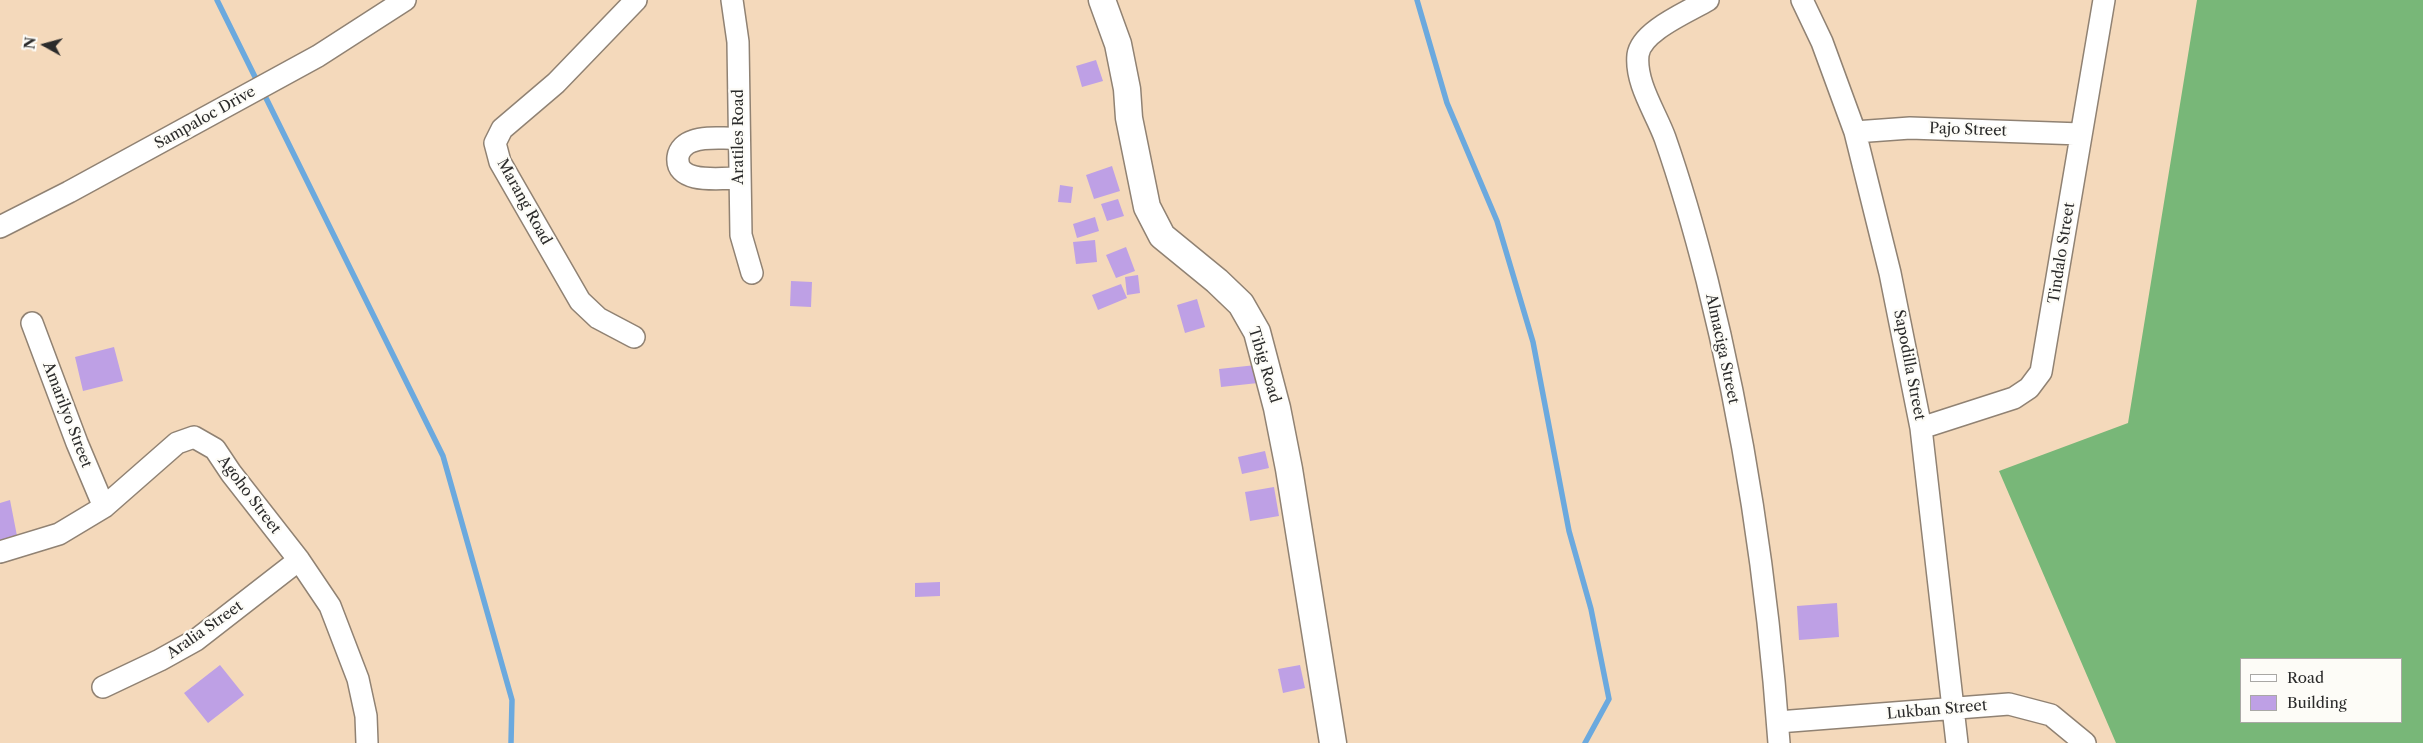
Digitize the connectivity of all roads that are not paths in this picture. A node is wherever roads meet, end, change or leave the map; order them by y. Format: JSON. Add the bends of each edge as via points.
{"nodes":[{"id":1,"x":405,"y":0,"type":"edge"},
{"id":2,"x":636,"y":0,"type":"edge"},
{"id":3,"x":732,"y":0,"type":"edge"},
{"id":4,"x":1102,"y":0,"type":"edge"},
{"id":5,"x":1708,"y":0,"type":"edge"},
{"id":6,"x":1802,"y":0,"type":"edge"},
{"id":7,"x":2104,"y":0,"type":"edge"},
{"id":8,"x":1855,"y":132,"type":"junction"},
{"id":9,"x":2081,"y":134,"type":"junction"},
{"id":10,"x":739,"y":138,"type":"junction"},
{"id":11,"x":739,"y":178,"type":"junction"},
{"id":12,"x":0,"y":228,"type":"edge"},
{"id":13,"x":752,"y":273,"type":"dead end"},
{"id":14,"x":32,"y":323,"type":"dead end"},
{"id":15,"x":634,"y":337,"type":"dead end"},
{"id":16,"x":1922,"y":428,"type":"junction"},
{"id":17,"x":104,"y":507,"type":"junction"},
{"id":18,"x":0,"y":552,"type":"edge"},
{"id":19,"x":299,"y":560,"type":"junction"},
{"id":20,"x":103,"y":687,"type":"dead end"},
{"id":21,"x":1954,"y":709,"type":"junction"},
{"id":22,"x":1778,"y":722,"type":"junction"},
{"id":23,"x":367,"y":743,"type":"edge"},
{"id":24,"x":1332,"y":743,"type":"edge"},
{"id":25,"x":1780,"y":743,"type":"edge"},
{"id":26,"x":1957,"y":743,"type":"edge"},
{"id":27,"x":2085,"y":743,"type":"edge"}],
"edges":[{"from":1,"to":12,"type":"street","name":"Sampaloc Drive","via":[[318,56]]},
{"from":2,"to":15,"type":"street","name":"Marang Road","via":[[556,83],[502,129],[495,143],[500,162],[580,301],[598,318]]},
{"from":3,"to":10,"type":"street","name":"Aratiles Road","via":[[738,42]]},
{"from":4,"to":24,"type":"main road","name":"Tibig Road","via":[[1118,44],[1147,207],[1162,236],[1217,280],[1241,304],[1257,332],[1289,468]]},
{"from":5,"to":22,"type":"street","name":"Almaciga Street","via":[[1648,35],[1638,54],[1638,73],[1665,138],[1707,280],[1735,409],[1770,624]]},
{"from":6,"to":8,"type":"street","name":"Sapodilla Street","via":[[1822,42]]},
{"from":7,"to":9,"type":"street","name":"Tindalo Street"},
{"from":8,"to":9,"type":"street","name":"Pajo Street","via":[[1910,128]]},
{"from":8,"to":16,"type":"street","name":"Sapodilla Street","via":[[1890,273]]},
{"from":9,"to":16,"type":"street","name":"Tindalo Street","via":[[2041,372],[2029,388],[2014,398]]},
{"from":10,"to":11,"type":"street","name":"Aratiles Road"},
{"from":10,"to":11,"type":"street","via":[[694,140],[683,146],[678,155],[684,173],[695,178]]},
{"from":11,"to":13,"type":"street","name":"Aratiles Road","via":[[741,235]]},
{"from":14,"to":17,"type":"street","name":"Amarilyo Street"},
{"from":16,"to":21,"type":"street","name":"Sapodilla Street"},
{"from":17,"to":18,"type":"street","name":"Agoho Street","via":[[59,534]]},
{"from":17,"to":19,"type":"street","name":"Agoho Street","via":[[176,443],[194,437],[215,449],[230,473]]},
{"from":19,"to":20,"type":"street","name":"Aralia Street","via":[[196,640]]},
{"from":19,"to":23,"type":"street","name":"Agoho Street","via":[[330,606],[348,650],[366,716]]},
{"from":21,"to":22,"type":"street","name":"Lukban Street"},
{"from":21,"to":26,"type":"street","name":"Sapodilla Street"},
{"from":21,"to":27,"type":"street","name":"Lukban Street","via":[[2009,704],[2051,715]]},
{"from":22,"to":25,"type":"street","name":"Almaciga Street"}]}
